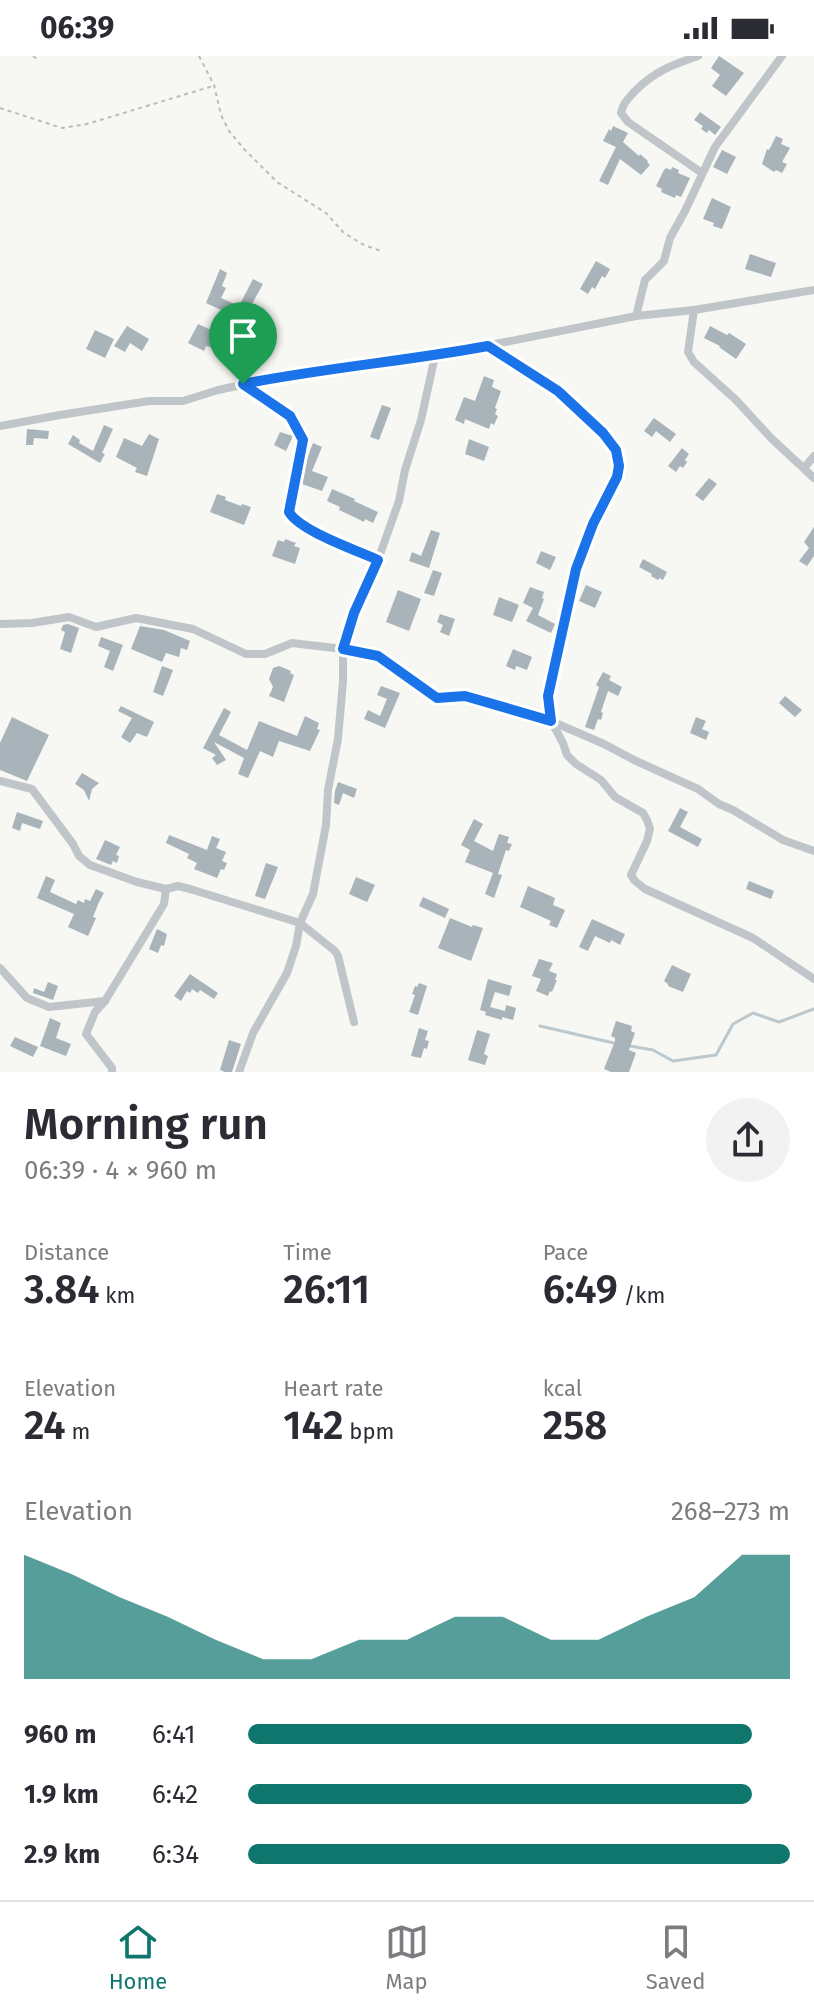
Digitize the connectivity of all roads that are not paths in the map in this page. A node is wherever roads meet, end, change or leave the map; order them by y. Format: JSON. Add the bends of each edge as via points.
{"nodes":[{"id":1,"x":698,"y":56,"type":"edge"},
{"id":2,"x":782,"y":56,"type":"edge"},
{"id":3,"x":702,"y":173,"type":"junction"},
{"id":4,"x":814,"y":289,"type":"edge"},
{"id":5,"x":694,"y":310,"type":"junction"},
{"id":6,"x":636,"y":316,"type":"junction"},
{"id":7,"x":488,"y":346,"type":"junction"},
{"id":8,"x":435,"y":356,"type":"junction"},
{"id":9,"x":243,"y":384,"type":"junction"},
{"id":10,"x":0,"y":426,"type":"edge"},
{"id":11,"x":814,"y":456,"type":"edge"},
{"id":12,"x":804,"y":468,"type":"junction"},
{"id":13,"x":814,"y":478,"type":"edge"},
{"id":14,"x":378,"y":560,"type":"junction"},
{"id":15,"x":0,"y":624,"type":"edge"},
{"id":16,"x":343,"y":649,"type":"junction"},
{"id":17,"x":551,"y":721,"type":"junction"},
{"id":18,"x":0,"y":781,"type":"edge"},
{"id":19,"x":814,"y":851,"type":"edge"},
{"id":20,"x":166,"y":889,"type":"junction"},
{"id":21,"x":300,"y":923,"type":"junction"},
{"id":22,"x":0,"y":968,"type":"edge"},
{"id":23,"x":814,"y":979,"type":"edge"},
{"id":24,"x":105,"y":1001,"type":"junction"},
{"id":25,"x":354,"y":1022,"type":"dead end"},
{"id":26,"x":112,"y":1072,"type":"edge"},
{"id":27,"x":239,"y":1072,"type":"edge"}],
"edges":[{"from":1,"to":3,"type":"street","via":[[648,78],[621,113]]},
{"from":2,"to":3,"type":"street"},
{"from":3,"to":6,"type":"street","via":[[664,261],[645,280]]},
{"from":4,"to":5,"type":"street"},
{"from":5,"to":6,"type":"street"},
{"from":5,"to":12,"type":"street","via":[[688,352],[694,362]]},
{"from":6,"to":7,"type":"street"},
{"from":7,"to":8,"type":"street"},
{"from":7,"to":17,"type":"street","via":[[558,391],[603,433],[616,450],[619,466],[576,569],[548,696]]},
{"from":8,"to":9,"type":"street"},
{"from":8,"to":14,"type":"street","via":[[399,501]]},
{"from":9,"to":10,"type":"street","via":[[183,401],[149,401]]},
{"from":9,"to":14,"type":"street","via":[[290,416],[303,440],[289,512],[294,520]]},
{"from":11,"to":12,"type":"street"},
{"from":12,"to":13,"type":"street"},
{"from":14,"to":16,"type":"street"},
{"from":15,"to":16,"type":"street","via":[[69,617],[96,627],[136,618],[193,629],[246,654],[265,654],[292,643]]},
{"from":16,"to":17,"type":"street","via":[[378,656],[437,698],[465,696]]},
{"from":16,"to":21,"type":"street","via":[[326,825],[313,894]]},
{"from":17,"to":19,"type":"street","via":[[698,789],[783,840]]},
{"from":17,"to":23,"type":"street","via":[[567,755],[647,820],[647,841],[631,875],[635,881],[753,938]]},
{"from":18,"to":20,"type":"street","via":[[32,789],[90,865]]},
{"from":20,"to":21,"type":"street","via":[[190,889]]},
{"from":20,"to":24,"type":"street","via":[[164,904]]},
{"from":21,"to":25,"type":"street","via":[[338,956]]},
{"from":21,"to":27,"type":"street","via":[[287,973],[253,1033]]},
{"from":22,"to":24,"type":"street","via":[[27,998],[49,1007]]},
{"from":24,"to":26,"type":"street","via":[[86,1034]]}]}
